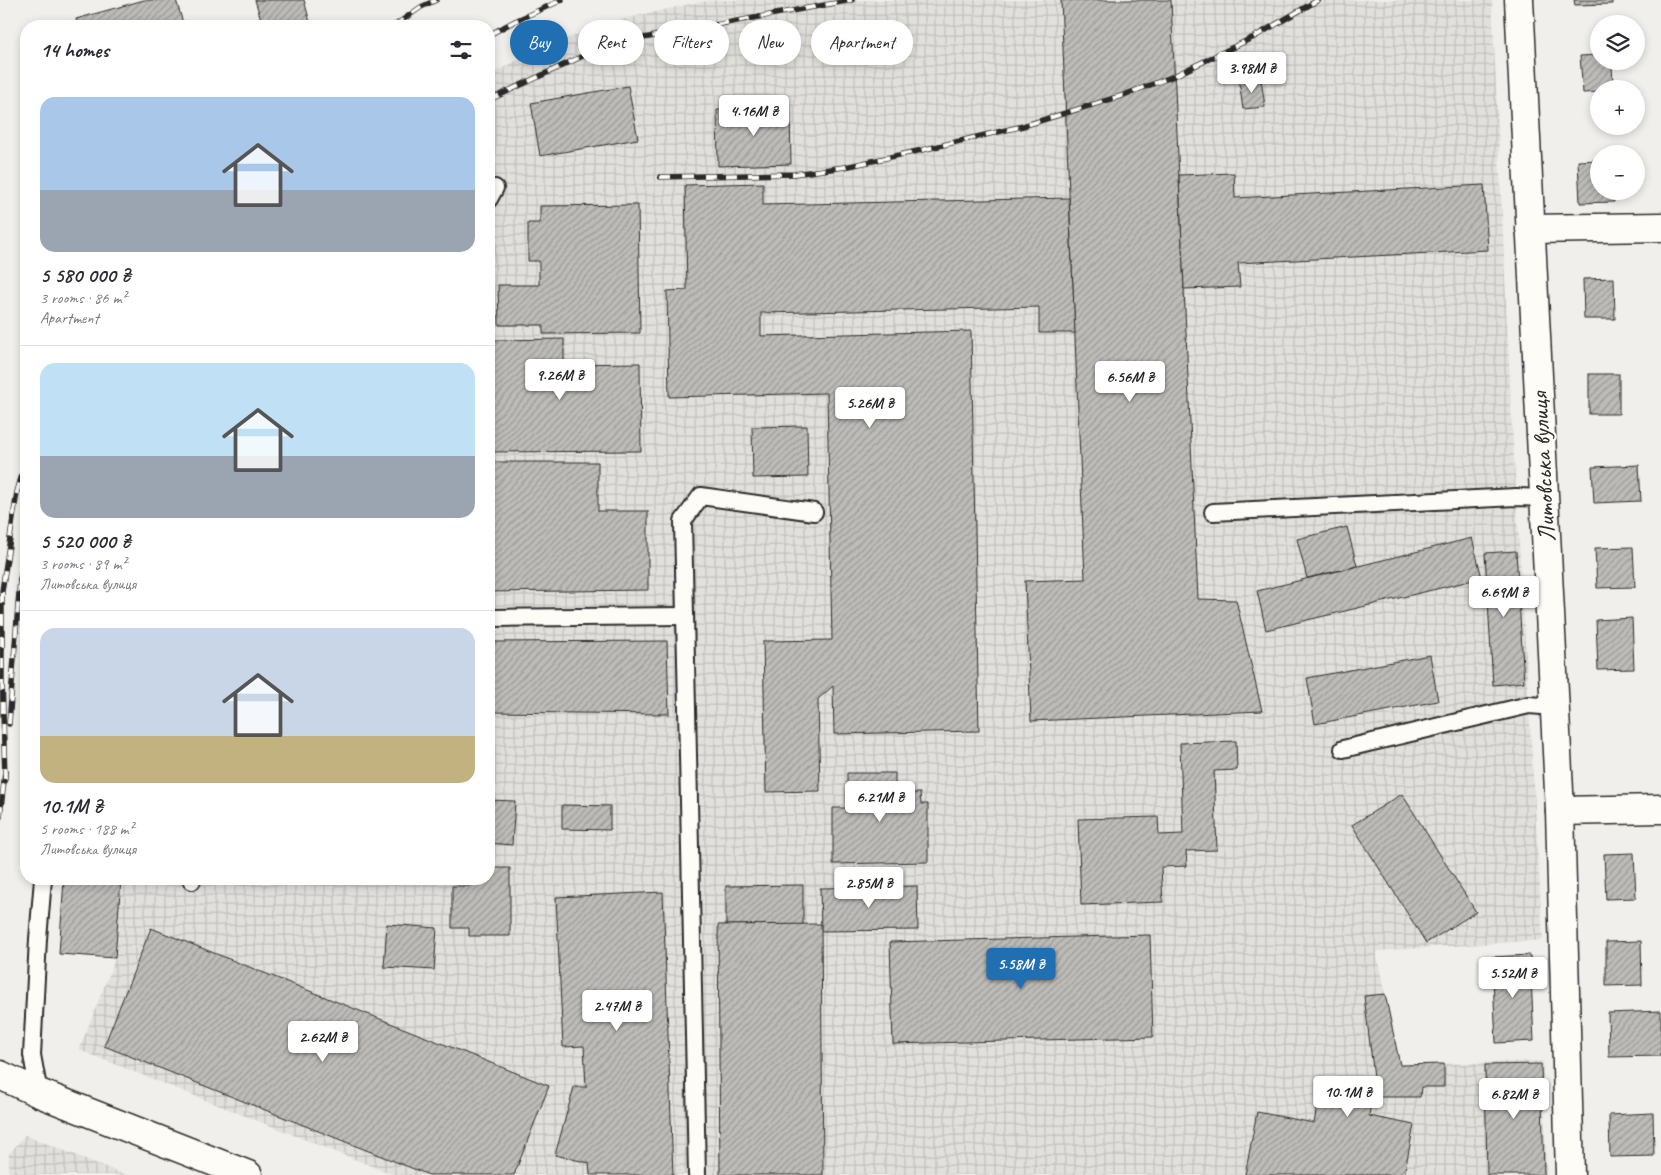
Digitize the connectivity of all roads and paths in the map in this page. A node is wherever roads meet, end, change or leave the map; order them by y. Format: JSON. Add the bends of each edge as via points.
{"nodes":[{"id":1,"x":1519,"y":0,"type":"edge"},
{"id":2,"x":1661,"y":228,"type":"edge"},
{"id":3,"x":1530,"y":229,"type":"junction"},
{"id":4,"x":1544,"y":498,"type":"junction"},
{"id":5,"x":814,"y":512,"type":"dead end"},
{"id":6,"x":1213,"y":512,"type":"dead end"},
{"id":7,"x":684,"y":616,"type":"junction"},
{"id":8,"x":495,"y":618,"type":"edge"},
{"id":9,"x":1555,"y":707,"type":"junction"},
{"id":10,"x":1343,"y":749,"type":"dead end"},
{"id":11,"x":1661,"y":809,"type":"edge"},
{"id":12,"x":1560,"y":811,"type":"junction"},
{"id":13,"x":42,"y":885,"type":"edge"},
{"id":14,"x":0,"y":1076,"type":"edge"},
{"id":15,"x":39,"y":1093,"type":"junction"},
{"id":16,"x":248,"y":1175,"type":"edge"},
{"id":17,"x":696,"y":1175,"type":"edge"},
{"id":18,"x":1570,"y":1175,"type":"edge"}],
"edges":[{"from":1,"to":3,"type":"street","name":"Литовська вулиця"},
{"from":2,"to":3,"type":"street"},
{"from":3,"to":4,"type":"street","name":"Литовська вулиця"},
{"from":4,"to":6,"type":"lane"},
{"from":4,"to":9,"type":"street","name":"Литовська вулиця"},
{"from":5,"to":7,"type":"lane","via":[[701,496],[683,521]]},
{"from":7,"to":8,"type":"lane"},
{"from":7,"to":17,"type":"lane"},
{"from":9,"to":10,"type":"lane","via":[[1529,705]]},
{"from":9,"to":12,"type":"street","name":"Литовська вулиця"},
{"from":11,"to":12,"type":"street"},
{"from":12,"to":18,"type":"street","name":"Литовська вулиця"},
{"from":13,"to":15,"type":"lane","via":[[32,1055]]},
{"from":14,"to":15,"type":"street"},
{"from":15,"to":16,"type":"street"}]}
